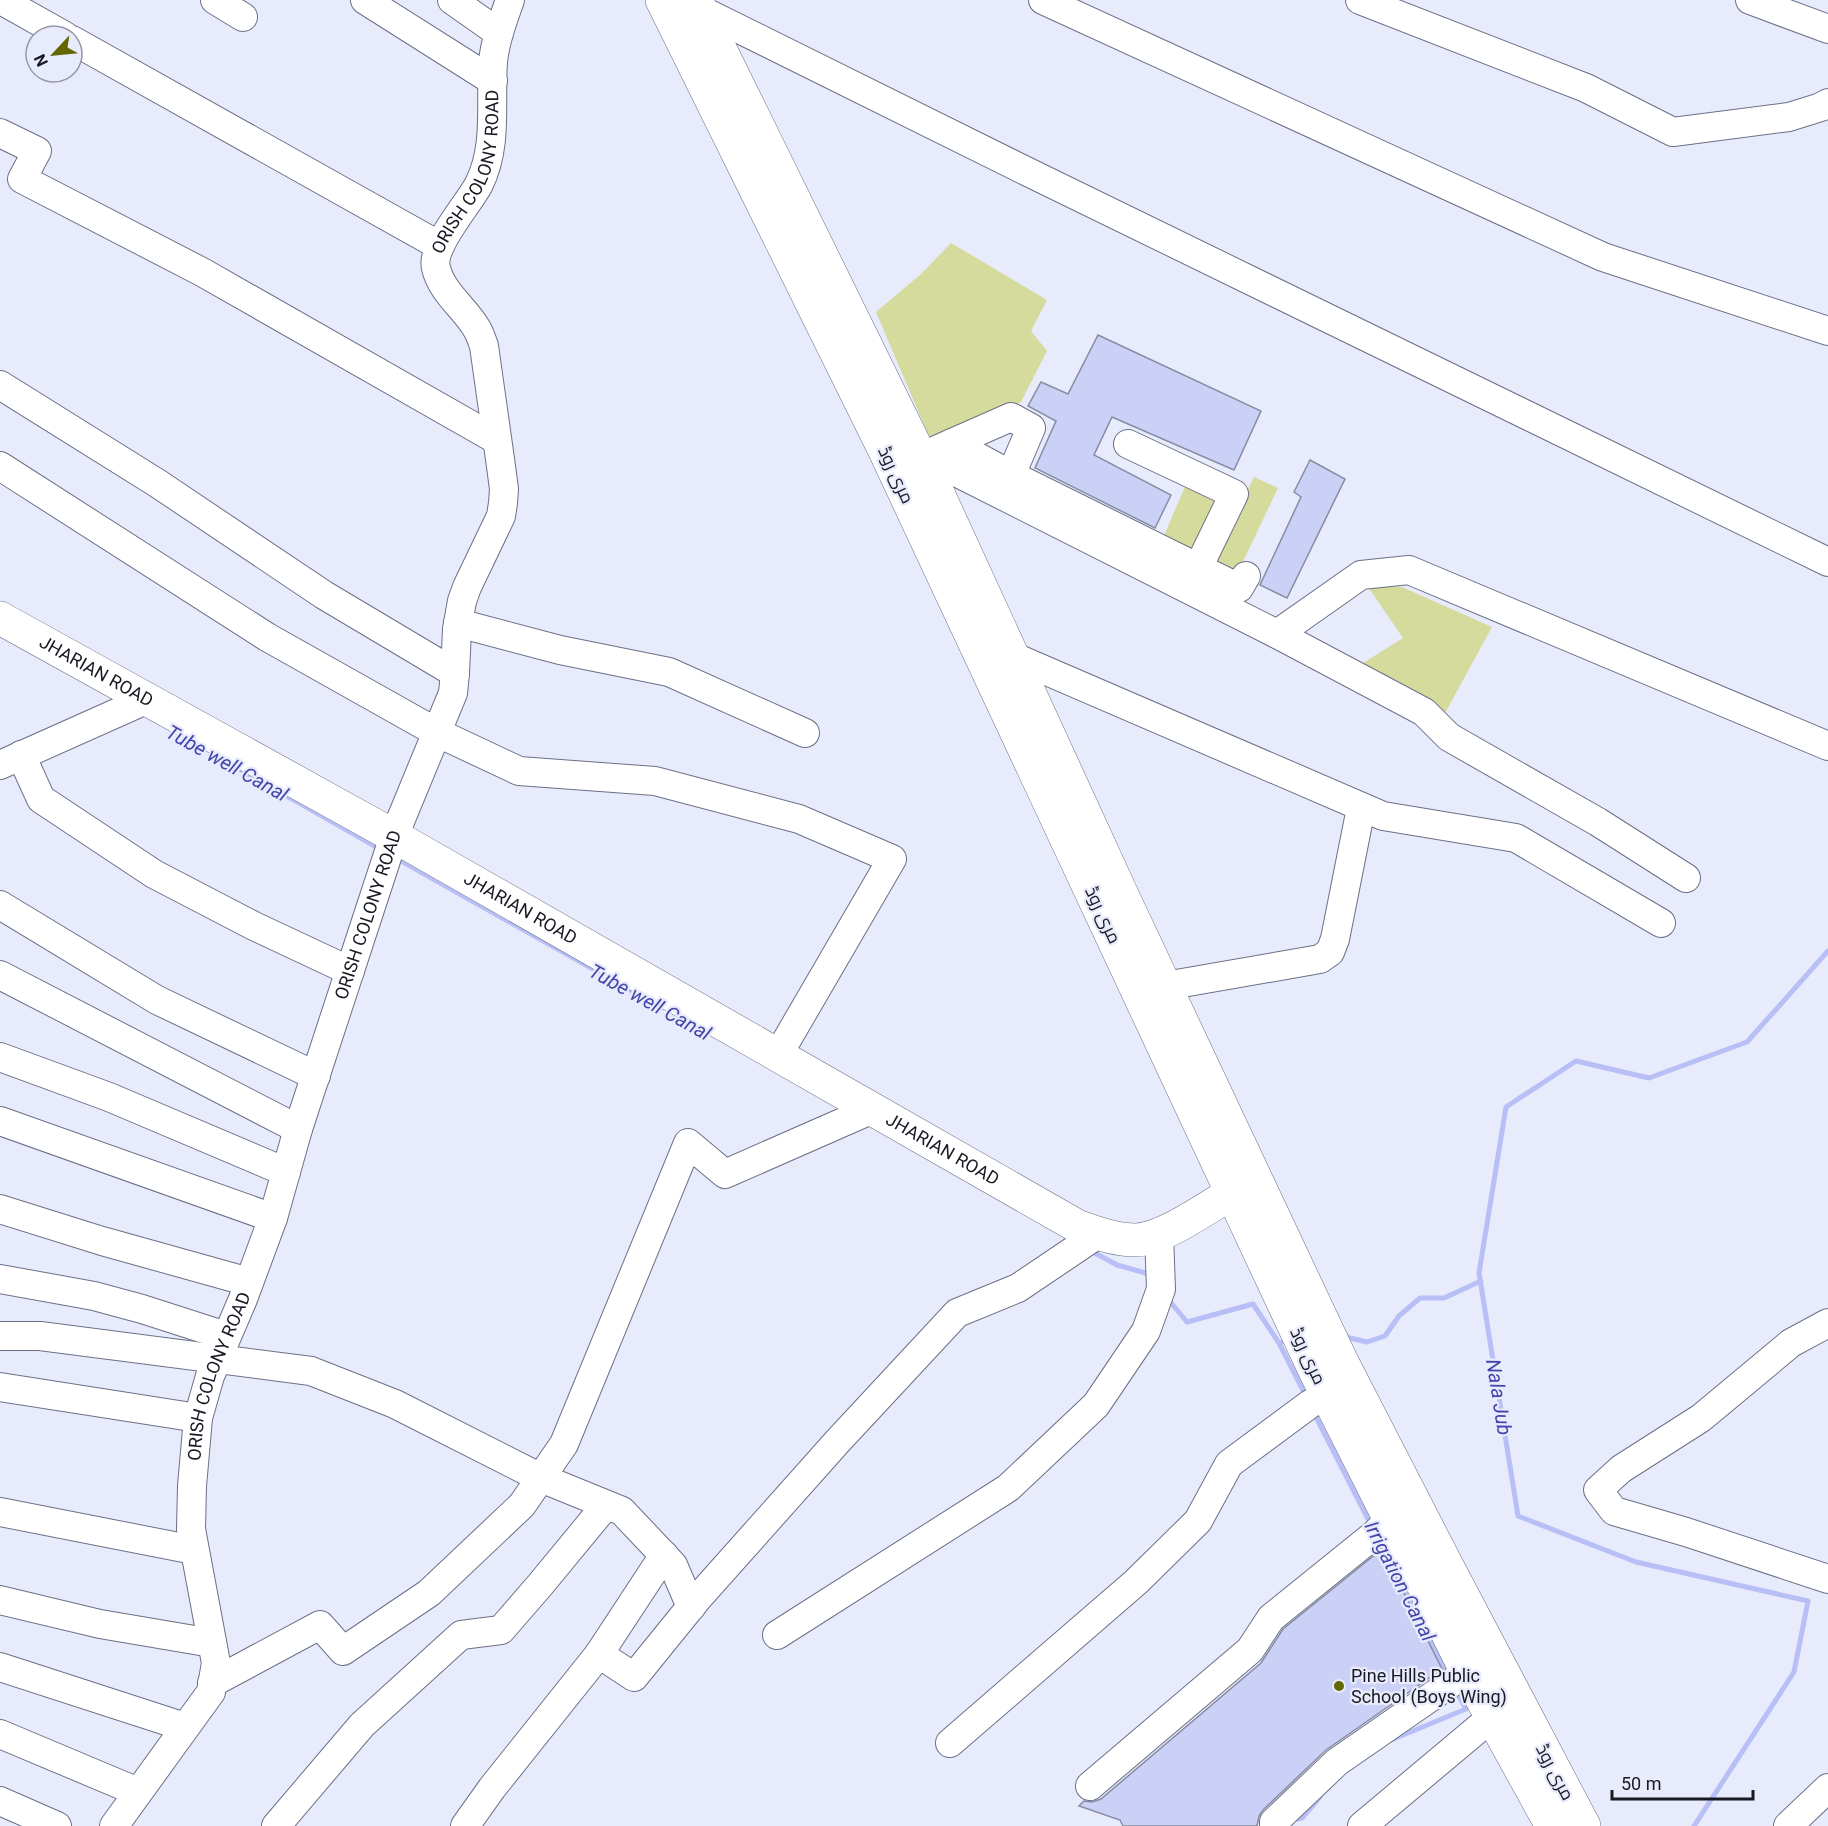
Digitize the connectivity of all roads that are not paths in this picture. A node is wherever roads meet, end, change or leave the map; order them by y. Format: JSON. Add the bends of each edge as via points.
{"nodes":[{"id":1,"x":2,"y":0,"type":"edge"},
{"id":2,"x":215,"y":0,"type":"edge"},
{"id":3,"x":365,"y":0,"type":"edge"},
{"id":4,"x":452,"y":0,"type":"edge"},
{"id":5,"x":510,"y":0,"type":"edge"},
{"id":6,"x":662,"y":0,"type":"edge"},
{"id":7,"x":1043,"y":0,"type":"edge"},
{"id":8,"x":1360,"y":0,"type":"edge"},
{"id":9,"x":1750,"y":0,"type":"edge"},
{"id":10,"x":699,"y":5,"type":"edge"},
{"id":11,"x":243,"y":17,"type":"dead end"},
{"id":12,"x":44,"y":24,"type":"edge"},
{"id":13,"x":1828,"y":29,"type":"edge"},
{"id":14,"x":499,"y":33,"type":"junction"},
{"id":15,"x":84,"y":47,"type":"edge"},
{"id":16,"x":493,"y":81,"type":"junction"},
{"id":17,"x":1828,"y":103,"type":"edge"},
{"id":18,"x":0,"y":133,"type":"edge"},
{"id":19,"x":440,"y":246,"type":"junction"},
{"id":20,"x":1828,"y":331,"type":"edge"},
{"id":21,"x":843,"y":332,"type":"junction"},
{"id":22,"x":0,"y":385,"type":"edge"},
{"id":23,"x":497,"y":440,"type":"junction"},
{"id":24,"x":952,"y":443,"type":"junction"},
{"id":25,"x":1128,"y":444,"type":"dead end"},
{"id":26,"x":0,"y":466,"type":"edge"},
{"id":27,"x":925,"y":466,"type":"junction"},
{"id":28,"x":1011,"y":475,"type":"junction"},
{"id":29,"x":1828,"y":562,"type":"edge"},
{"id":30,"x":1198,"y":568,"type":"junction"},
{"id":31,"x":1246,"y":576,"type":"dead end"},
{"id":32,"x":0,"y":618,"type":"edge"},
{"id":33,"x":458,"y":623,"type":"junction"},
{"id":34,"x":1277,"y":634,"type":"junction"},
{"id":35,"x":1012,"y":656,"type":"junction"},
{"id":36,"x":455,"y":673,"type":"junction"},
{"id":37,"x":148,"y":699,"type":"junction"},
{"id":38,"x":436,"y":732,"type":"junction"},
{"id":39,"x":805,"y":733,"type":"dead end"},
{"id":40,"x":1828,"y":746,"type":"edge"},
{"id":41,"x":11,"y":760,"type":"edge"},
{"id":42,"x":1361,"y":808,"type":"junction"},
{"id":43,"x":394,"y":836,"type":"junction"},
{"id":44,"x":1686,"y":878,"type":"dead end"},
{"id":45,"x":1112,"y":903,"type":"junction"},
{"id":46,"x":0,"y":905,"type":"edge"},
{"id":47,"x":1662,"y":923,"type":"dead end"},
{"id":48,"x":350,"y":971,"type":"junction"},
{"id":49,"x":0,"y":975,"type":"edge"},
{"id":50,"x":1165,"y":986,"type":"junction"},
{"id":51,"x":778,"y":1055,"type":"junction"},
{"id":52,"x":0,"y":1057,"type":"edge"},
{"id":53,"x":316,"y":1076,"type":"junction"},
{"id":54,"x":873,"y":1109,"type":"junction"},
{"id":55,"x":298,"y":1128,"type":"junction"},
{"id":56,"x":3,"y":1131,"type":"edge"},
{"id":57,"x":286,"y":1172,"type":"junction"},
{"id":58,"x":1232,"y":1193,"type":"junction"},
{"id":59,"x":0,"y":1209,"type":"edge"},
{"id":60,"x":273,"y":1218,"type":"junction"},
{"id":61,"x":1098,"y":1234,"type":"junction"},
{"id":62,"x":1159,"y":1235,"type":"junction"},
{"id":63,"x":1269,"y":1239,"type":"junction"},
{"id":64,"x":0,"y":1279,"type":"edge"},
{"id":65,"x":249,"y":1282,"type":"junction"},
{"id":66,"x":1828,"y":1323,"type":"edge"},
{"id":67,"x":0,"y":1336,"type":"edge"},
{"id":68,"x":221,"y":1348,"type":"junction"},
{"id":69,"x":1328,"y":1376,"type":"junction"},
{"id":70,"x":0,"y":1387,"type":"edge"},
{"id":71,"x":198,"y":1418,"type":"junction"},
{"id":72,"x":541,"y":1478,"type":"junction"},
{"id":73,"x":606,"y":1505,"type":"junction"},
{"id":74,"x":0,"y":1512,"type":"edge"},
{"id":75,"x":1389,"y":1520,"type":"junction"},
{"id":76,"x":194,"y":1550,"type":"junction"},
{"id":77,"x":664,"y":1555,"type":"junction"},
{"id":78,"x":1432,"y":1570,"type":"junction"},
{"id":79,"x":1828,"y":1579,"type":"edge"},
{"id":80,"x":0,"y":1600,"type":"edge"},
{"id":81,"x":691,"y":1607,"type":"junction"},
{"id":82,"x":777,"y":1635,"type":"dead end"},
{"id":83,"x":212,"y":1643,"type":"junction"},
{"id":84,"x":599,"y":1654,"type":"junction"},
{"id":85,"x":0,"y":1667,"type":"edge"},
{"id":86,"x":1467,"y":1672,"type":"junction"},
{"id":87,"x":212,"y":1683,"type":"junction"},
{"id":88,"x":1492,"y":1717,"type":"junction"},
{"id":89,"x":185,"y":1727,"type":"junction"},
{"id":90,"x":0,"y":1734,"type":"edge"},
{"id":91,"x":950,"y":1743,"type":"dead end"},
{"id":92,"x":1090,"y":1786,"type":"dead end"},
{"id":93,"x":138,"y":1792,"type":"junction"},
{"id":94,"x":1826,"y":1792,"type":"edge"},
{"id":95,"x":0,"y":1801,"type":"edge"},
{"id":96,"x":1543,"y":1822,"type":"edge"},
{"id":97,"x":1274,"y":1824,"type":"edge"},
{"id":98,"x":57,"y":1826,"type":"edge"},
{"id":99,"x":114,"y":1826,"type":"edge"},
{"id":100,"x":276,"y":1826,"type":"edge"},
{"id":101,"x":465,"y":1826,"type":"edge"},
{"id":102,"x":1362,"y":1826,"type":"edge"},
{"id":103,"x":1584,"y":1826,"type":"edge"},
{"id":104,"x":1788,"y":1826,"type":"edge"}],
"edges":[{"from":1,"to":12,"type":"street"},
{"from":2,"to":11,"type":"street"},
{"from":3,"to":16,"type":"street"},
{"from":4,"to":14,"type":"street"},
{"from":5,"to":14,"type":"street","name":"ORISH COLONY ROAD"},
{"from":6,"to":21,"type":"main road","name":"مری روڈ"},
{"from":7,"to":20,"type":"street","via":[[1603,257]]},
{"from":8,"to":17,"type":"street","via":[[1586,88],[1673,132],[1789,117]]},
{"from":9,"to":13,"type":"street"},
{"from":10,"to":21,"type":"main road","name":"مری روڈ"},
{"from":10,"to":29,"type":"street","via":[[1028,172]]},
{"from":14,"to":16,"type":"street","name":"ORISH COLONY ROAD"},
{"from":15,"to":19,"type":"street"},
{"from":16,"to":19,"type":"street","name":"ORISH COLONY ROAD","via":[[493,132],[485,169]]},
{"from":18,"to":23,"type":"street","via":[[37,151],[22,179],[202,272]]},
{"from":19,"to":23,"type":"street","name":"ORISH COLONY ROAD","via":[[435,268],[447,292],[478,330],[484,346]]},
{"from":21,"to":27,"type":"main road","name":"مری روڈ"},
{"from":21,"to":45,"type":"main road","name":"مری روڈ","via":[[885,450]]},
{"from":22,"to":36,"type":"street","via":[[157,483],[324,595]]},
{"from":23,"to":33,"type":"street","name":"ORISH COLONY ROAD","via":[[504,489],[501,516],[466,587]]},
{"from":24,"to":27,"type":"street"},
{"from":24,"to":28,"type":"street"},
{"from":24,"to":28,"type":"street","via":[[1011,417],[1031,428]]},
{"from":25,"to":30,"type":"street","via":[[1234,494]]},
{"from":26,"to":38,"type":"street","via":[[267,637]]},
{"from":27,"to":34,"type":"street","via":[[954,471]]},
{"from":27,"to":35,"type":"main road","name":"مری روڈ"},
{"from":28,"to":30,"type":"street"},
{"from":30,"to":31,"type":"street","via":[[1239,588]]},
{"from":32,"to":37,"type":"main road","name":"JHARIAN ROAD"},
{"from":33,"to":36,"type":"street","name":"ORISH COLONY ROAD"},
{"from":33,"to":39,"type":"street","via":[[560,650],[669,672]]},
{"from":34,"to":40,"type":"street","via":[[1361,575],[1409,570]]},
{"from":34,"to":44,"type":"street","via":[[1424,712],[1449,737],[1598,822]]},
{"from":35,"to":42,"type":"street"},
{"from":35,"to":45,"type":"main road","name":"مری روڈ"},
{"from":36,"to":38,"type":"street","name":"ORISH COLONY ROAD","via":[[453,693]]},
{"from":37,"to":41,"type":"street"},
{"from":37,"to":43,"type":"main road","name":"JHARIAN ROAD"},
{"from":38,"to":43,"type":"street","name":"ORISH COLONY ROAD"},
{"from":38,"to":51,"type":"street","via":[[519,771],[655,781],[799,819],[892,859]]},
{"from":41,"to":48,"type":"street","via":[[41,799],[145,868]]},
{"from":42,"to":47,"type":"street","via":[[1383,816],[1516,838]]},
{"from":42,"to":50,"type":"street","via":[[1330,952],[1320,959]]},
{"from":43,"to":48,"type":"street","name":"ORISH COLONY ROAD"},
{"from":43,"to":51,"type":"main road","name":"JHARIAN ROAD"},
{"from":45,"to":50,"type":"main road","name":"مری روڈ"},
{"from":45,"to":58,"type":"main road","name":"مری روڈ"},
{"from":46,"to":53,"type":"street","via":[[157,1000]]},
{"from":48,"to":53,"type":"street","name":"ORISH COLONY ROAD"},
{"from":49,"to":55,"type":"street"},
{"from":50,"to":63,"type":"main road","name":"مری روڈ"},
{"from":51,"to":54,"type":"main road","name":"JHARIAN ROAD"},
{"from":52,"to":57,"type":"street","via":[[109,1097]]},
{"from":53,"to":55,"type":"street","name":"ORISH COLONY ROAD"},
{"from":54,"to":61,"type":"main road","name":"JHARIAN ROAD","via":[[1077,1226]]},
{"from":54,"to":72,"type":"street","via":[[725,1174],[688,1143],[564,1444]]},
{"from":55,"to":57,"type":"street","name":"ORISH COLONY ROAD"},
{"from":56,"to":60,"type":"street"},
{"from":57,"to":60,"type":"street","name":"ORISH COLONY ROAD"},
{"from":58,"to":62,"type":"main road","name":"JHARIAN ROAD"},
{"from":58,"to":63,"type":"main road","name":"مری روڈ"},
{"from":59,"to":65,"type":"street"},
{"from":60,"to":65,"type":"street","name":"ORISH COLONY ROAD"},
{"from":61,"to":62,"type":"main road","name":"JHARIAN ROAD","via":[[1138,1240]]},
{"from":61,"to":81,"type":"street","via":[[1018,1288],[957,1313]]},
{"from":62,"to":82,"type":"street","via":[[1161,1289],[1146,1331],[1096,1405],[1008,1488]]},
{"from":63,"to":69,"type":"main road","name":"مری روڈ"},
{"from":64,"to":68,"type":"street","via":[[142,1309]]},
{"from":65,"to":68,"type":"street","name":"ORISH COLONY ROAD"},
{"from":66,"to":79,"type":"street","via":[[1791,1343],[1701,1418],[1621,1469],[1598,1490],[1614,1511]]},
{"from":67,"to":68,"type":"street"},
{"from":68,"to":71,"type":"street","name":"ORISH COLONY ROAD"},
{"from":68,"to":72,"type":"street","via":[[310,1371],[395,1404]]},
{"from":69,"to":75,"type":"main road","name":"مری روڈ"},
{"from":69,"to":78,"type":"main road","name":"مری روڈ"},
{"from":69,"to":91,"type":"street","via":[[1310,1404],[1229,1464],[1198,1521],[1136,1582]]},
{"from":70,"to":71,"type":"street"},
{"from":71,"to":76,"type":"street","name":"ORISH COLONY ROAD","via":[[192,1486]]},
{"from":72,"to":73,"type":"street"},
{"from":72,"to":87,"type":"street","via":[[522,1506],[429,1593],[343,1652],[320,1625]]},
{"from":73,"to":77,"type":"street","via":[[622,1511]]},
{"from":73,"to":100,"type":"street","via":[[501,1630],[461,1635],[362,1725]]},
{"from":74,"to":76,"type":"street"},
{"from":75,"to":78,"type":"main road","name":"مری روڈ"},
{"from":75,"to":92,"type":"street","via":[[1271,1618],[1250,1650]]},
{"from":76,"to":83,"type":"street","name":"ORISH COLONY ROAD"},
{"from":77,"to":81,"type":"street","via":[[673,1565]]},
{"from":77,"to":84,"type":"street"},
{"from":78,"to":86,"type":"main road","name":"مری روڈ"},
{"from":78,"to":103,"type":"main road","name":"مری روڈ"},
{"from":80,"to":83,"type":"street","via":[[100,1624]]},
{"from":81,"to":84,"type":"street","via":[[634,1677]]},
{"from":83,"to":87,"type":"street","name":"ORISH COLONY ROAD","via":[[216,1663]]},
{"from":84,"to":101,"type":"street"},
{"from":85,"to":89,"type":"street"},
{"from":86,"to":88,"type":"main road","name":"مری روڈ"},
{"from":86,"to":97,"type":"street","via":[[1337,1762]]},
{"from":87,"to":89,"type":"street","name":"ORISH COLONY ROAD","via":[[211,1692]]},
{"from":88,"to":96,"type":"main road","name":"مری روڈ"},
{"from":88,"to":102,"type":"street"},
{"from":89,"to":93,"type":"street","name":"ORISH COLONY ROAD"},
{"from":90,"to":93,"type":"street"},
{"from":93,"to":99,"type":"street","name":"ORISH COLONY ROAD"},
{"from":94,"to":104,"type":"street"},
{"from":95,"to":98,"type":"street"}]}
